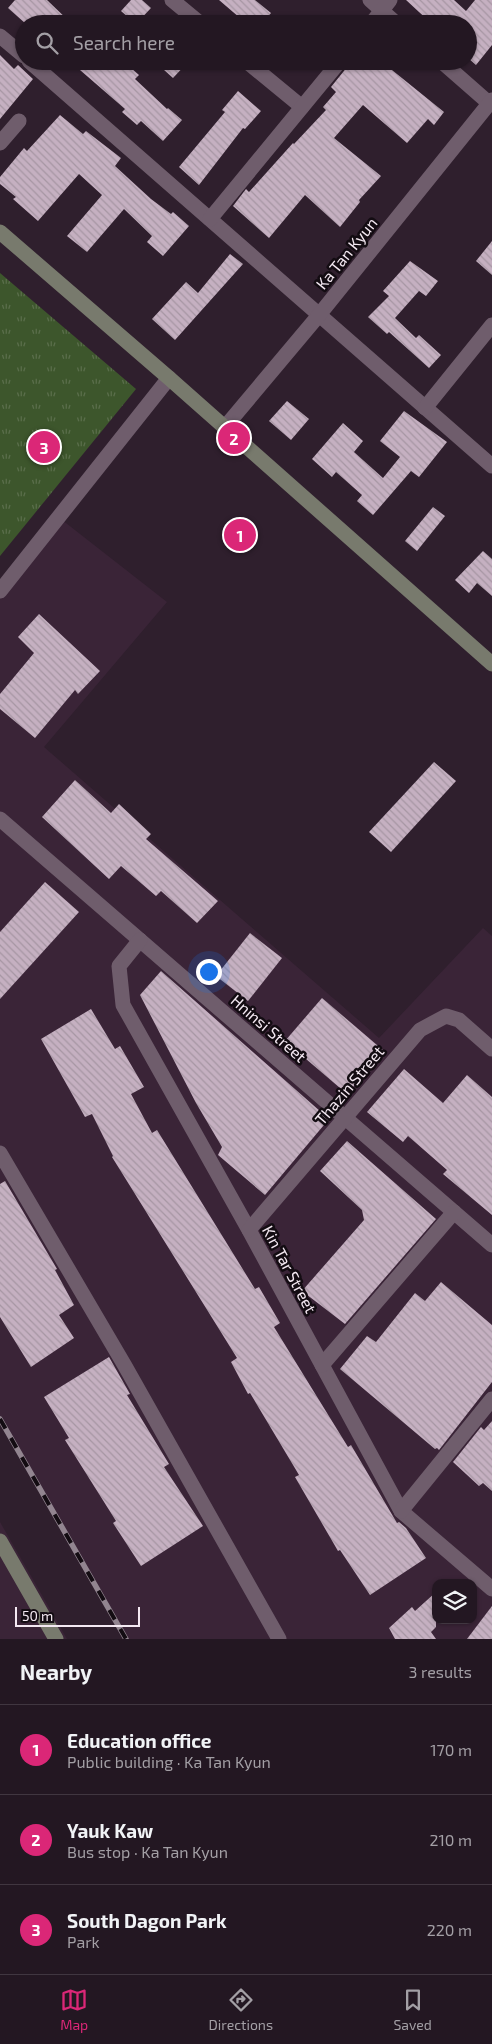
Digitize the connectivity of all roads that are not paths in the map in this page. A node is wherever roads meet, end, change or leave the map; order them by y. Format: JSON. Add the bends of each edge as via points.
{"nodes":[{"id":1,"x":172,"y":0,"type":"edge"},
{"id":2,"x":370,"y":0,"type":"edge"},
{"id":3,"x":386,"y":5,"type":"edge"},
{"id":4,"x":190,"y":15,"type":"edge"},
{"id":5,"x":378,"y":15,"type":"edge"},
{"id":6,"x":0,"y":36,"type":"edge"},
{"id":7,"x":15,"y":48,"type":"edge"},
{"id":8,"x":39,"y":70,"type":"edge"},
{"id":9,"x":257,"y":70,"type":"edge"},
{"id":10,"x":333,"y":70,"type":"edge"},
{"id":11,"x":452,"y":70,"type":"edge"},
{"id":12,"x":491,"y":102,"type":"edge"},
{"id":13,"x":302,"y":107,"type":"junction"},
{"id":14,"x":19,"y":121,"type":"dead end"},
{"id":15,"x":0,"y":143,"type":"edge"},
{"id":16,"x":210,"y":219,"type":"junction"},
{"id":17,"x":0,"y":232,"type":"edge"},
{"id":18,"x":319,"y":315,"type":"junction"},
{"id":19,"x":492,"y":325,"type":"edge"},
{"id":20,"x":169,"y":378,"type":"junction"},
{"id":21,"x":425,"y":408,"type":"junction"},
{"id":22,"x":225,"y":427,"type":"junction"},
{"id":23,"x":492,"y":466,"type":"edge"},
{"id":24,"x":0,"y":592,"type":"edge"},
{"id":25,"x":492,"y":664,"type":"edge"},
{"id":26,"x":0,"y":819,"type":"edge"},
{"id":27,"x":140,"y":940,"type":"junction"},
{"id":28,"x":492,"y":1049,"type":"edge"},
{"id":29,"x":345,"y":1118,"type":"junction"},
{"id":30,"x":0,"y":1153,"type":"edge"},
{"id":31,"x":454,"y":1212,"type":"junction"},
{"id":32,"x":249,"y":1230,"type":"junction"},
{"id":33,"x":492,"y":1244,"type":"edge"},
{"id":34,"x":322,"y":1365,"type":"junction"},
{"id":35,"x":492,"y":1399,"type":"edge"},
{"id":36,"x":401,"y":1511,"type":"junction"},
{"id":37,"x":0,"y":1541,"type":"edge"},
{"id":38,"x":492,"y":1589,"type":"edge"},
{"id":39,"x":56,"y":1639,"type":"edge"},
{"id":40,"x":279,"y":1639,"type":"edge"}],
"edges":[{"from":1,"to":4,"type":"street"},
{"from":2,"to":3,"type":"street"},
{"from":3,"to":5,"type":"street"},
{"from":6,"to":7,"type":"street"},
{"from":8,"to":16,"type":"street"},
{"from":9,"to":13,"type":"street"},
{"from":10,"to":13,"type":"street"},
{"from":11,"to":12,"type":"street"},
{"from":12,"to":18,"type":"street","name":"Ka Tan Kyun"},
{"from":13,"to":16,"type":"street"},
{"from":14,"to":15,"type":"street"},
{"from":16,"to":18,"type":"street"},
{"from":17,"to":20,"type":"main road"},
{"from":18,"to":21,"type":"street"},
{"from":18,"to":22,"type":"street","name":"Ka Tan Kyun"},
{"from":19,"to":21,"type":"street"},
{"from":20,"to":22,"type":"main road"},
{"from":20,"to":24,"type":"street"},
{"from":21,"to":23,"type":"street"},
{"from":22,"to":25,"type":"main road"},
{"from":26,"to":27,"type":"street","name":"Hninsi Street"},
{"from":27,"to":29,"type":"street","name":"Hninsi Street"},
{"from":27,"to":32,"type":"street","name":"Kin Tar Street","via":[[119,966],[123,1005]]},
{"from":28,"to":29,"type":"street","name":"Thazin Street","via":[[458,1020],[446,1016],[420,1030]]},
{"from":29,"to":31,"type":"street","name":"Hninsi Street"},
{"from":29,"to":32,"type":"street","name":"Thazin Street"},
{"from":30,"to":40,"type":"street","via":[[126,1366]]},
{"from":31,"to":33,"type":"street","name":"Hninsi Street"},
{"from":31,"to":34,"type":"street"},
{"from":32,"to":34,"type":"street","name":"Kin Tar Street"},
{"from":34,"to":36,"type":"street","name":"Kin Tar Street"},
{"from":35,"to":36,"type":"street"},
{"from":36,"to":38,"type":"street","name":"Kin Tar Street"},
{"from":37,"to":39,"type":"main road"}]}
